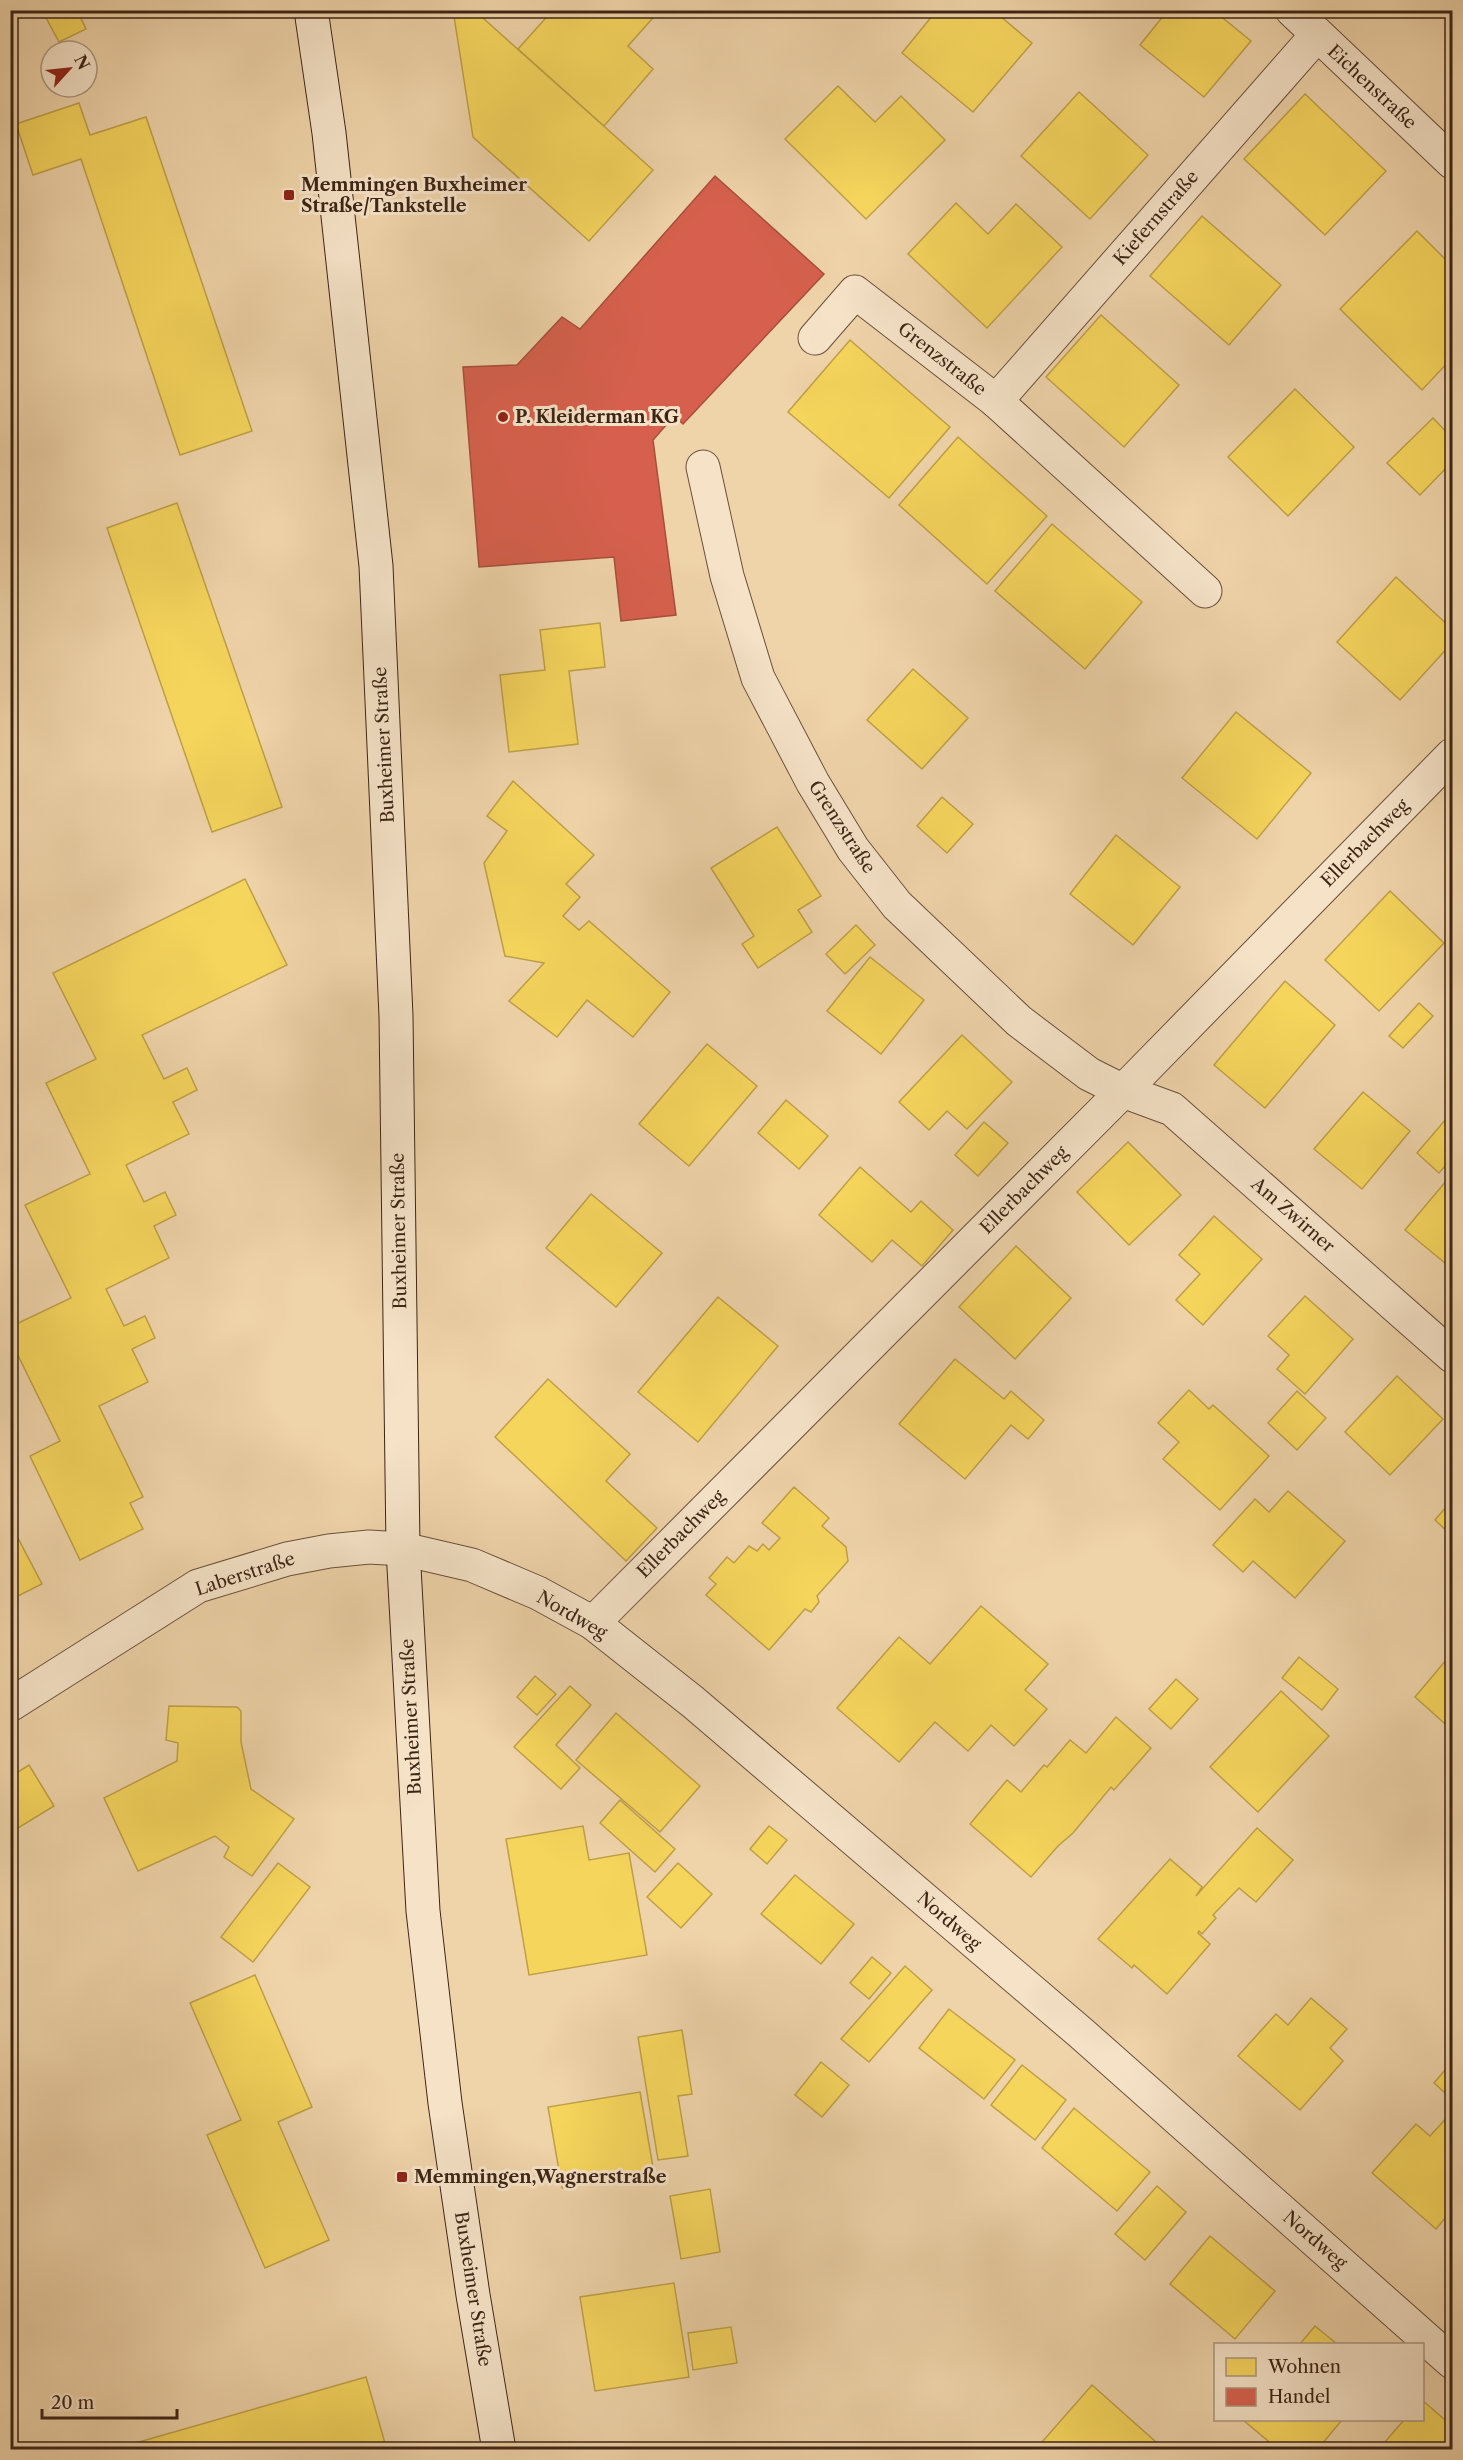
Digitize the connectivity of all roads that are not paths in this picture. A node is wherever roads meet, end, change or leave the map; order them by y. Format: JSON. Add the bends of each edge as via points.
{"nodes":[{"id":1,"x":311,"y":10,"type":"edge"},
{"id":2,"x":1292,"y":10,"type":"edge"},
{"id":3,"x":1317,"y":35,"type":"junction"},
{"id":4,"x":1452,"y":162,"type":"edge"},
{"id":5,"x":815,"y":338,"type":"dead end"},
{"id":6,"x":996,"y":401,"type":"junction"},
{"id":7,"x":703,"y":467,"type":"dead end"},
{"id":8,"x":1205,"y":591,"type":"dead end"},
{"id":9,"x":1452,"y":755,"type":"edge"},
{"id":10,"x":1123,"y":1091,"type":"junction"},
{"id":11,"x":1452,"y":1356,"type":"edge"},
{"id":12,"x":403,"y":1549,"type":"junction"},
{"id":13,"x":593,"y":1623,"type":"junction"},
{"id":14,"x":10,"y":1705,"type":"edge"},
{"id":15,"x":1452,"y":2362,"type":"edge"},
{"id":16,"x":499,"y":2450,"type":"edge"}],
"edges":[{"from":1,"to":12,"type":"street","name":"Buxheimer Straße","via":[[329,134],[376,566],[396,1016]]},
{"from":2,"to":3,"type":"street","name":"Eichenstraße"},
{"from":3,"to":4,"type":"street","name":"Eichenstraße"},
{"from":3,"to":6,"type":"street","name":"Kiefernstraße"},
{"from":5,"to":6,"type":"street","name":"Grenzstraße","via":[[855,292]]},
{"from":6,"to":8,"type":"street","name":"Grenzstraße"},
{"from":7,"to":10,"type":"street","name":"Grenzstraße","via":[[727,576],[758,678],[853,849],[897,905],[1018,1020],[1089,1074]]},
{"from":9,"to":10,"type":"street","name":"Ellerbachweg"},
{"from":10,"to":11,"type":"street","name":"Am Zwirner","via":[[1172,1109]]},
{"from":10,"to":13,"type":"street","name":"Ellerbachweg"},
{"from":12,"to":13,"type":"street","name":"Nordweg","via":[[472,1565],[538,1593]]},
{"from":12,"to":14,"type":"street","name":"Laberstraße","via":[[329,1551],[287,1559],[198,1586]]},
{"from":12,"to":16,"type":"street","name":"Buxheimer Straße","via":[[424,1922],[469,2273]]},
{"from":13,"to":15,"type":"street","name":"Nordweg","via":[[693,1702],[1072,2025]]}]}
